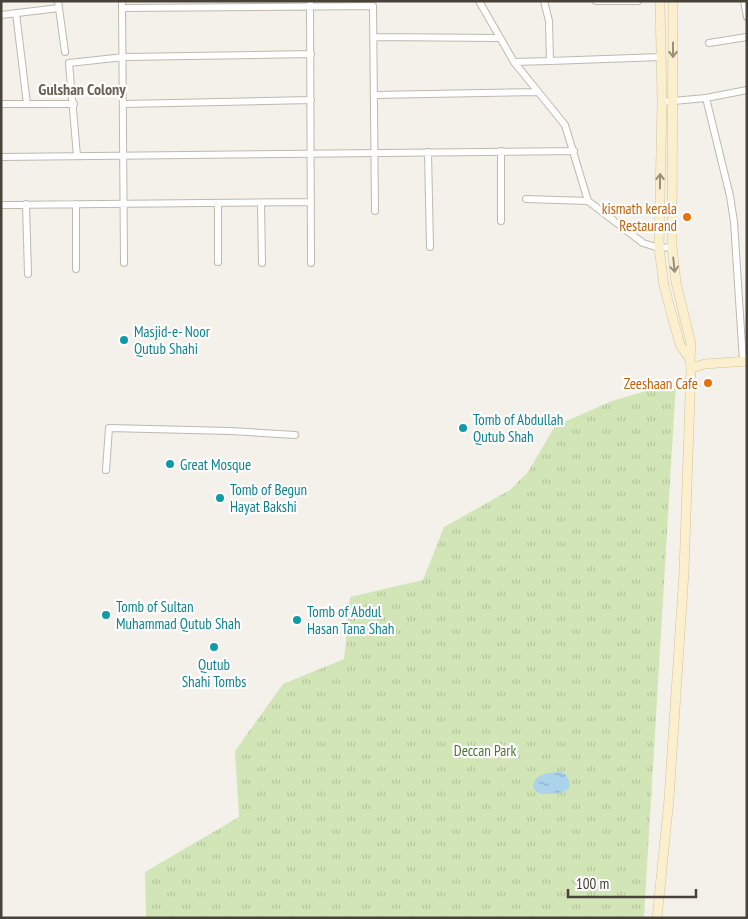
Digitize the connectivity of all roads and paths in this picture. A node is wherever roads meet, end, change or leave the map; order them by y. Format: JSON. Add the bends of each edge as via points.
{"nodes":[{"id":1,"x":479,"y":1,"type":"edge"},
{"id":2,"x":544,"y":1,"type":"edge"},
{"id":3,"x":596,"y":1,"type":"edge"},
{"id":4,"x":638,"y":1,"type":"edge"},
{"id":5,"x":660,"y":1,"type":"edge"},
{"id":6,"x":673,"y":1,"type":"edge"},
{"id":7,"x":744,"y":1,"type":"edge"},
{"id":8,"x":603,"y":2,"type":"edge"},
{"id":9,"x":59,"y":4,"type":"edge"},
{"id":10,"x":251,"y":4,"type":"edge"},
{"id":11,"x":310,"y":4,"type":"edge"},
{"id":12,"x":346,"y":4,"type":"edge"},
{"id":13,"x":122,"y":5,"type":"edge"},
{"id":14,"x":180,"y":5,"type":"edge"},
{"id":15,"x":16,"y":13,"type":"junction"},
{"id":16,"x":1,"y":15,"type":"edge"},
{"id":17,"x":747,"y":17,"type":"edge"},
{"id":18,"x":373,"y":37,"type":"junction"},
{"id":19,"x":747,"y":37,"type":"edge"},
{"id":20,"x":499,"y":38,"type":"junction"},
{"id":21,"x":709,"y":44,"type":"dead end"},
{"id":22,"x":65,"y":52,"type":"dead end"},
{"id":23,"x":311,"y":54,"type":"junction"},
{"id":24,"x":661,"y":57,"type":"junction"},
{"id":25,"x":124,"y":58,"type":"junction"},
{"id":26,"x":550,"y":61,"type":"junction"},
{"id":27,"x":514,"y":62,"type":"junction"},
{"id":28,"x":747,"y":90,"type":"edge"},
{"id":29,"x":538,"y":92,"type":"junction"},
{"id":30,"x":374,"y":94,"type":"junction"},
{"id":31,"x":706,"y":98,"type":"junction"},
{"id":32,"x":311,"y":100,"type":"junction"},
{"id":33,"x":673,"y":101,"type":"junction"},
{"id":34,"x":662,"y":102,"type":"junction"},
{"id":35,"x":1,"y":104,"type":"edge"},
{"id":36,"x":28,"y":104,"type":"junction"},
{"id":37,"x":74,"y":104,"type":"junction"},
{"id":38,"x":124,"y":104,"type":"junction"},
{"id":39,"x":574,"y":151,"type":"junction"},
{"id":40,"x":428,"y":152,"type":"junction"},
{"id":41,"x":501,"y":152,"type":"junction"},
{"id":42,"x":374,"y":153,"type":"junction"},
{"id":43,"x":311,"y":154,"type":"junction"},
{"id":44,"x":77,"y":156,"type":"junction"},
{"id":45,"x":124,"y":156,"type":"junction"},
{"id":46,"x":1,"y":157,"type":"edge"},
{"id":47,"x":526,"y":198,"type":"dead end"},
{"id":48,"x":588,"y":201,"type":"junction"},
{"id":49,"x":311,"y":202,"type":"junction"},
{"id":50,"x":261,"y":203,"type":"junction"},
{"id":51,"x":26,"y":204,"type":"junction"},
{"id":52,"x":76,"y":204,"type":"junction"},
{"id":53,"x":123,"y":204,"type":"junction"},
{"id":54,"x":218,"y":204,"type":"junction"},
{"id":55,"x":1,"y":205,"type":"edge"},
{"id":56,"x":375,"y":211,"type":"dead end"},
{"id":57,"x":501,"y":221,"type":"dead end"},
{"id":58,"x":430,"y":247,"type":"dead end"},
{"id":59,"x":672,"y":247,"type":"junction"},
{"id":60,"x":659,"y":248,"type":"junction"},
{"id":61,"x":218,"y":262,"type":"dead end"},
{"id":62,"x":124,"y":263,"type":"dead end"},
{"id":63,"x":262,"y":263,"type":"dead end"},
{"id":64,"x":312,"y":263,"type":"dead end"},
{"id":65,"x":76,"y":269,"type":"dead end"},
{"id":66,"x":28,"y":274,"type":"dead end"},
{"id":67,"x":745,"y":361,"type":"edge"},
{"id":68,"x":690,"y":363,"type":"junction"},
{"id":69,"x":295,"y":434,"type":"dead end"},
{"id":70,"x":106,"y":470,"type":"dead end"},
{"id":71,"x":657,"y":918,"type":"edge"}],
"edges":[{"from":1,"to":20,"type":"street"},
{"from":2,"to":26,"type":"street","via":[[549,21]]},
{"from":3,"to":8,"type":"street"},
{"from":4,"to":8,"type":"street"},
{"from":5,"to":24,"type":"street"},
{"from":6,"to":33,"type":"street","one_way":true},
{"from":7,"to":17,"type":"street"},
{"from":9,"to":15,"type":"street"},
{"from":9,"to":22,"type":"street"},
{"from":10,"to":11,"type":"street"},
{"from":10,"to":14,"type":"street"},
{"from":11,"to":12,"type":"street"},
{"from":11,"to":23,"type":"street"},
{"from":12,"to":18,"type":"street","via":[[373,6]]},
{"from":13,"to":14,"type":"street"},
{"from":13,"to":25,"type":"street"},
{"from":15,"to":16,"type":"street"},
{"from":15,"to":36,"type":"street"},
{"from":18,"to":20,"type":"street"},
{"from":18,"to":30,"type":"street"},
{"from":19,"to":21,"type":"street"},
{"from":20,"to":27,"type":"street"},
{"from":23,"to":25,"type":"street"},
{"from":23,"to":32,"type":"street"},
{"from":24,"to":26,"type":"street"},
{"from":24,"to":34,"type":"street"},
{"from":25,"to":37,"type":"street","via":[[69,63]]},
{"from":25,"to":38,"type":"street"},
{"from":26,"to":27,"type":"street"},
{"from":27,"to":29,"type":"street"},
{"from":28,"to":31,"type":"street"},
{"from":29,"to":30,"type":"street"},
{"from":29,"to":39,"type":"street","via":[[565,125]]},
{"from":30,"to":42,"type":"street"},
{"from":31,"to":33,"type":"street"},
{"from":31,"to":67,"type":"street","via":[[734,222]]},
{"from":32,"to":38,"type":"street"},
{"from":32,"to":43,"type":"street"},
{"from":33,"to":34,"type":"street"},
{"from":33,"to":59,"type":"street"},
{"from":60,"to":34,"type":"street","one_way":true},
{"from":35,"to":36,"type":"street"},
{"from":36,"to":37,"type":"street"},
{"from":37,"to":44,"type":"street"},
{"from":38,"to":45,"type":"street"},
{"from":39,"to":41,"type":"street"},
{"from":39,"to":48,"type":"street"},
{"from":40,"to":41,"type":"street"},
{"from":40,"to":42,"type":"street"},
{"from":40,"to":58,"type":"street"},
{"from":41,"to":57,"type":"street"},
{"from":42,"to":43,"type":"street"},
{"from":42,"to":56,"type":"street"},
{"from":43,"to":45,"type":"street"},
{"from":43,"to":49,"type":"street"},
{"from":44,"to":45,"type":"street"},
{"from":44,"to":46,"type":"street"},
{"from":45,"to":53,"type":"street"},
{"from":47,"to":48,"type":"street"},
{"from":48,"to":60,"type":"street","via":[[643,243]]},
{"from":49,"to":50,"type":"street"},
{"from":49,"to":64,"type":"street"},
{"from":50,"to":54,"type":"street"},
{"from":50,"to":63,"type":"street"},
{"from":51,"to":52,"type":"street"},
{"from":51,"to":55,"type":"street"},
{"from":51,"to":66,"type":"street"},
{"from":52,"to":53,"type":"street"},
{"from":52,"to":65,"type":"street"},
{"from":53,"to":54,"type":"street"},
{"from":53,"to":62,"type":"street"},
{"from":54,"to":61,"type":"street"},
{"from":59,"to":60,"type":"street"},
{"from":59,"to":68,"type":"street","one_way":true,"via":[[676,282],[691,344]]},
{"from":60,"to":68,"type":"street","via":[[664,286],[680,345]]},
{"from":67,"to":68,"type":"street"},
{"from":68,"to":71,"type":"street","via":[[684,572],[669,799]]},
{"from":69,"to":70,"type":"street","via":[[109,428]]}]}
